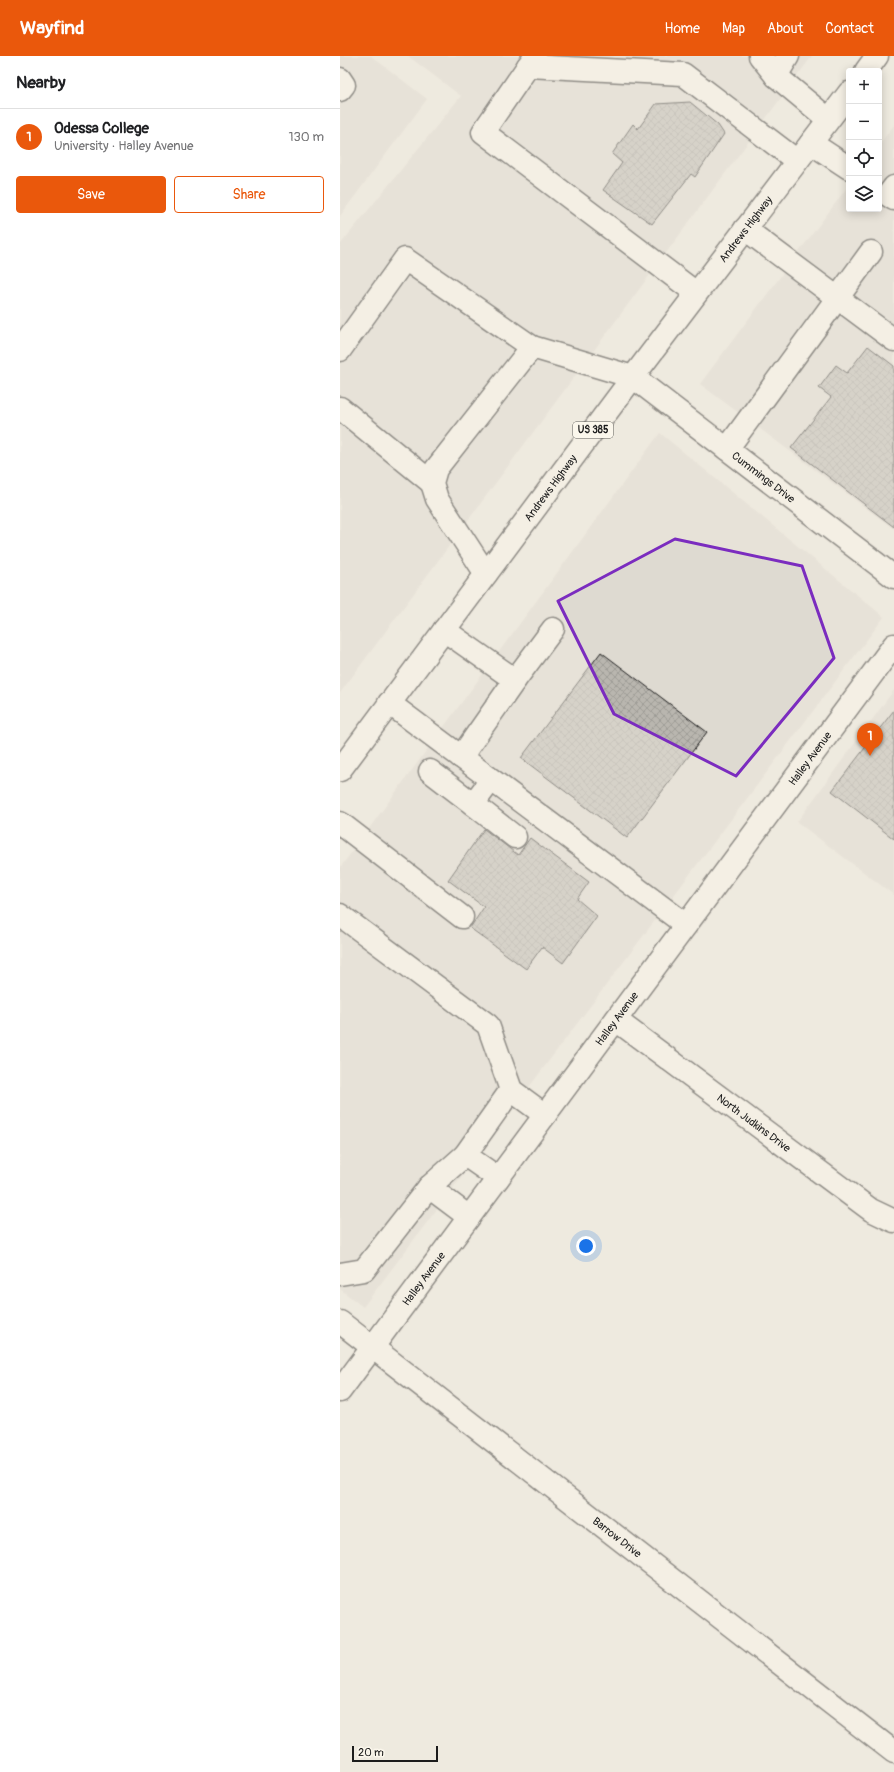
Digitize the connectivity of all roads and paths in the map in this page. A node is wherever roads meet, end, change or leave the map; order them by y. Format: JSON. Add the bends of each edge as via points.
{"nodes":[{"id":1,"x":760,"y":56,"type":"edge"},
{"id":2,"x":788,"y":56,"type":"edge"},
{"id":3,"x":877,"y":56,"type":"edge"},
{"id":4,"x":532,"y":61,"type":"edge"},
{"id":5,"x":868,"y":68,"type":"edge"},
{"id":6,"x":776,"y":76,"type":"junction"},
{"id":7,"x":340,"y":79,"type":"edge"},
{"id":8,"x":340,"y":90,"type":"edge"},
{"id":9,"x":846,"y":97,"type":"edge"},
{"id":10,"x":828,"y":119,"type":"junction"},
{"id":11,"x":811,"y":143,"type":"junction"},
{"id":12,"x":797,"y":161,"type":"junction"},
{"id":13,"x":846,"y":166,"type":"edge"},
{"id":14,"x":745,"y":229,"type":"junction"},
{"id":15,"x":871,"y":252,"type":"dead end"},
{"id":16,"x":696,"y":293,"type":"junction"},
{"id":17,"x":837,"y":298,"type":"junction"},
{"id":18,"x":894,"y":340,"type":"edge"},
{"id":19,"x":532,"y":347,"type":"junction"},
{"id":20,"x":340,"y":350,"type":"edge"},
{"id":21,"x":633,"y":376,"type":"junction"},
{"id":22,"x":340,"y":408,"type":"edge"},
{"id":23,"x":727,"y":449,"type":"junction"},
{"id":24,"x":432,"y":483,"type":"junction"},
{"id":25,"x":486,"y":574,"type":"junction"},
{"id":26,"x":894,"y":577,"type":"edge"},
{"id":27,"x":553,"y":629,"type":"dead end"},
{"id":28,"x":444,"y":630,"type":"junction"},
{"id":29,"x":894,"y":645,"type":"edge"},
{"id":30,"x":515,"y":680,"type":"junction"},
{"id":31,"x":389,"y":704,"type":"junction"},
{"id":32,"x":461,"y":757,"type":"junction"},
{"id":33,"x":340,"y":770,"type":"edge"},
{"id":34,"x":430,"y":770,"type":"dead end"},
{"id":35,"x":490,"y":780,"type":"junction"},
{"id":36,"x":473,"y":804,"type":"junction"},
{"id":37,"x":340,"y":823,"type":"edge"},
{"id":38,"x":515,"y":837,"type":"dead end"},
{"id":39,"x":340,"y":915,"type":"edge"},
{"id":40,"x":462,"y":917,"type":"dead end"},
{"id":41,"x":686,"y":925,"type":"junction"},
{"id":42,"x":616,"y":1020,"type":"junction"},
{"id":43,"x":511,"y":1090,"type":"junction"},
{"id":44,"x":545,"y":1115,"type":"junction"},
{"id":45,"x":464,"y":1155,"type":"junction"},
{"id":46,"x":498,"y":1178,"type":"junction"},
{"id":47,"x":429,"y":1187,"type":"junction"},
{"id":48,"x":469,"y":1217,"type":"junction"},
{"id":49,"x":894,"y":1221,"type":"edge"},
{"id":50,"x":340,"y":1274,"type":"edge"},
{"id":51,"x":340,"y":1322,"type":"edge"},
{"id":52,"x":372,"y":1348,"type":"junction"},
{"id":53,"x":340,"y":1391,"type":"edge"},
{"id":54,"x":894,"y":1752,"type":"edge"}],
"edges":[{"from":1,"to":6,"type":"street"},
{"from":2,"to":6,"type":"street"},
{"from":3,"to":5,"type":"street"},
{"from":4,"to":12,"type":"street","via":[[683,74]]},
{"from":4,"to":16,"type":"street","via":[[483,132]]},
{"from":6,"to":10,"type":"street"},
{"from":7,"to":8,"type":"street","via":[[344,85]]},
{"from":9,"to":10,"type":"street","name":"Andrews Highway","number":"US 385"},
{"from":10,"to":11,"type":"street","name":"Andrews Highway","number":"US 385"},
{"from":11,"to":12,"type":"street","name":"Andrews Highway","number":"US 385"},
{"from":11,"to":13,"type":"street"},
{"from":12,"to":14,"type":"street","name":"Andrews Highway","number":"US 385"},
{"from":14,"to":16,"type":"street","name":"Andrews Highway","number":"US 385"},
{"from":14,"to":17,"type":"street"},
{"from":15,"to":17,"type":"street"},
{"from":16,"to":21,"type":"street","name":"Andrews Highway","number":"US 385"},
{"from":17,"to":18,"type":"street"},
{"from":17,"to":23,"type":"street"},
{"from":19,"to":20,"type":"street","via":[[405,259]]},
{"from":19,"to":21,"type":"street"},
{"from":19,"to":24,"type":"street","via":[[436,469]]},
{"from":21,"to":23,"type":"street","name":"Cummings Drive"},
{"from":21,"to":25,"type":"street","name":"Andrews Highway","number":"US 385"},
{"from":22,"to":24,"type":"street"},
{"from":23,"to":26,"type":"street","name":"Cummings Drive"},
{"from":24,"to":25,"type":"street","via":[[437,499]]},
{"from":25,"to":28,"type":"street","name":"Andrews Highway","number":"US 385"},
{"from":27,"to":30,"type":"street"},
{"from":28,"to":30,"type":"street"},
{"from":28,"to":31,"type":"street","name":"Andrews Highway","number":"US 385"},
{"from":29,"to":41,"type":"street","name":"Halley Avenue"},
{"from":30,"to":32,"type":"street"},
{"from":31,"to":32,"type":"street"},
{"from":31,"to":33,"type":"street","name":"Andrews Highway","number":"US 385"},
{"from":32,"to":35,"type":"street"},
{"from":34,"to":36,"type":"street"},
{"from":35,"to":36,"type":"street"},
{"from":35,"to":41,"type":"street"},
{"from":36,"to":38,"type":"street"},
{"from":37,"to":40,"type":"street"},
{"from":39,"to":43,"type":"street","via":[[488,1025]]},
{"from":41,"to":42,"type":"street","name":"Halley Avenue"},
{"from":42,"to":44,"type":"street","name":"Halley Avenue"},
{"from":42,"to":49,"type":"street","name":"North Judkins Drive","via":[[871,1210]]},
{"from":43,"to":44,"type":"street"},
{"from":43,"to":45,"type":"street"},
{"from":44,"to":46,"type":"street","name":"Halley Avenue"},
{"from":45,"to":46,"type":"street"},
{"from":45,"to":47,"type":"street"},
{"from":46,"to":48,"type":"street","name":"Halley Avenue"},
{"from":47,"to":48,"type":"street"},
{"from":47,"to":50,"type":"street","via":[[364,1270]]},
{"from":48,"to":52,"type":"street","name":"Halley Avenue"},
{"from":51,"to":52,"type":"street","name":"Barrow Drive"},
{"from":52,"to":53,"type":"street","name":"Halley Avenue"},
{"from":52,"to":54,"type":"street","name":"Barrow Drive"}]}
